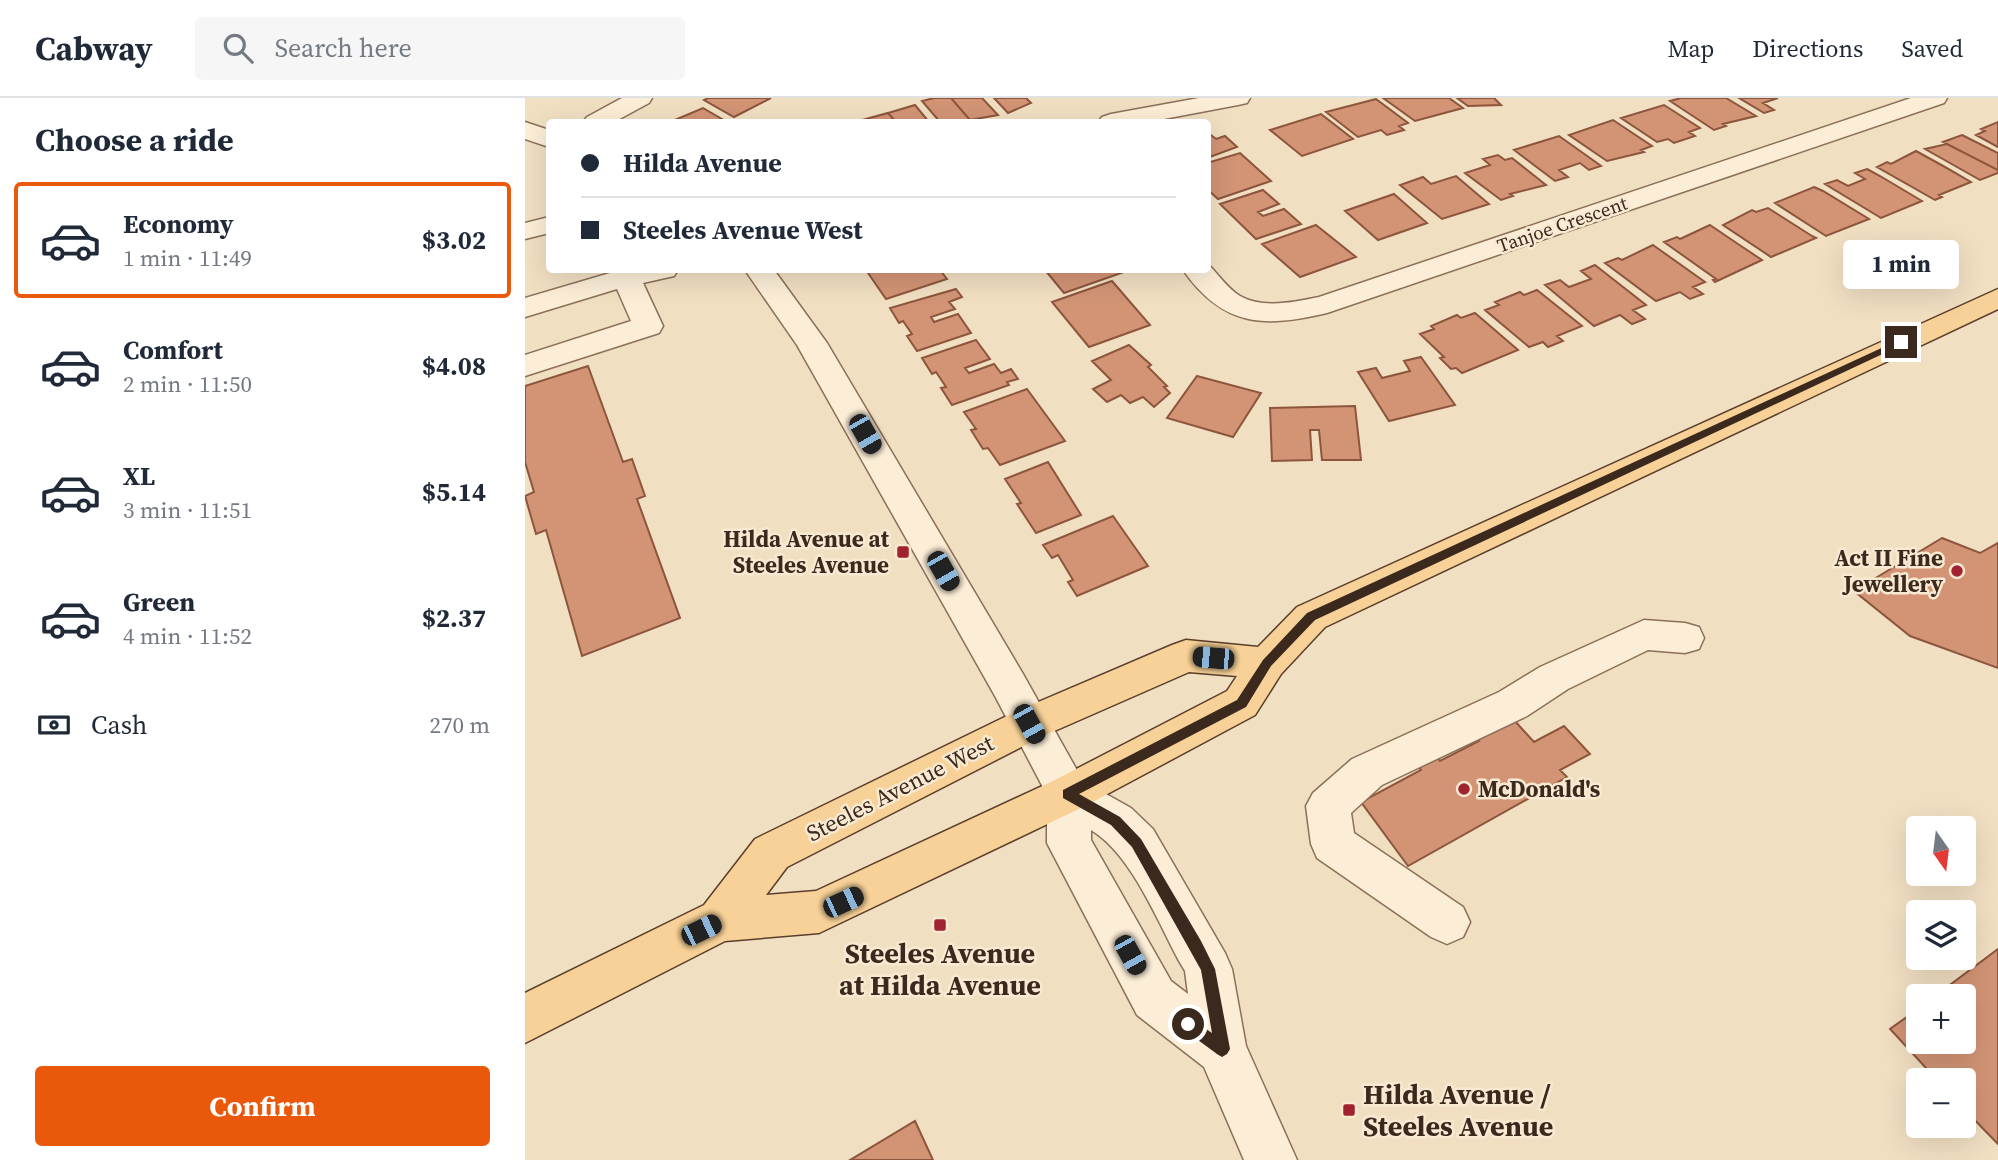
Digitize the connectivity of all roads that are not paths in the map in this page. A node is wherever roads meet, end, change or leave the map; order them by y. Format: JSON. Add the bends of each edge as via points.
{"nodes":[{"id":1,"x":641,"y":98,"type":"edge"},
{"id":2,"x":1238,"y":98,"type":"edge"},
{"id":3,"x":1935,"y":98,"type":"edge"},
{"id":4,"x":602,"y":119,"type":"edge"},
{"id":5,"x":1127,"y":119,"type":"edge"},
{"id":6,"x":525,"y":130,"type":"edge"},
{"id":7,"x":546,"y":138,"type":"edge"},
{"id":8,"x":546,"y":226,"type":"edge"},
{"id":9,"x":525,"y":231,"type":"edge"},
{"id":10,"x":625,"y":273,"type":"edge"},
{"id":11,"x":628,"y":273,"type":"edge"},
{"id":12,"x":762,"y":273,"type":"edge"},
{"id":13,"x":1201,"y":273,"type":"edge"},
{"id":14,"x":1998,"y":298,"type":"edge"},
{"id":15,"x":525,"y":308,"type":"edge"},
{"id":16,"x":525,"y":366,"type":"edge"},
{"id":17,"x":1685,"y":639,"type":"dead end"},
{"id":18,"x":1267,"y":663,"type":"junction"},
{"id":19,"x":1029,"y":724,"type":"junction"},
{"id":20,"x":1068,"y":794,"type":"junction"},
{"id":21,"x":720,"y":920,"type":"junction"},
{"id":22,"x":1447,"y":922,"type":"dead end"},
{"id":23,"x":525,"y":1019,"type":"edge"},
{"id":24,"x":1222,"y":1049,"type":"junction"},
{"id":25,"x":1271,"y":1160,"type":"edge"}],
"edges":[{"from":1,"to":4,"type":"street"},
{"from":2,"to":5,"type":"street"},
{"from":3,"to":13,"type":"street","name":"Tanjoe Crescent","via":[[1327,304],[1289,313],[1254,309],[1229,302]]},
{"from":6,"to":7,"type":"street"},
{"from":8,"to":9,"type":"street"},
{"from":10,"to":15,"type":"street"},
{"from":11,"to":16,"type":"street","via":[[648,326]]},
{"from":12,"to":19,"type":"street","via":[[812,343]]},
{"from":14,"to":18,"type":"main road","name":"Steeles Avenue West","via":[[1311,617]]},
{"from":17,"to":22,"type":"street","via":[[1644,635],[1367,772],[1328,806],[1333,844]]},
{"from":18,"to":19,"type":"main road","name":"Steeles Avenue West","via":[[1186,656]]},
{"from":18,"to":20,"type":"main road","name":"Steeles Avenue West","via":[[1241,703]]},
{"from":19,"to":20,"type":"street"},
{"from":19,"to":21,"type":"main road","name":"Steeles Avenue West","via":[[771,853]]},
{"from":20,"to":21,"type":"main road","name":"Steeles Avenue West","via":[[819,912]]},
{"from":20,"to":24,"type":"street","via":[[1069,843],[1154,998]]},
{"from":20,"to":24,"type":"street","via":[[1116,821],[1136,843],[1208,969]]},
{"from":21,"to":23,"type":"main road","name":"Steeles Avenue West"},
{"from":24,"to":25,"type":"street"}]}
